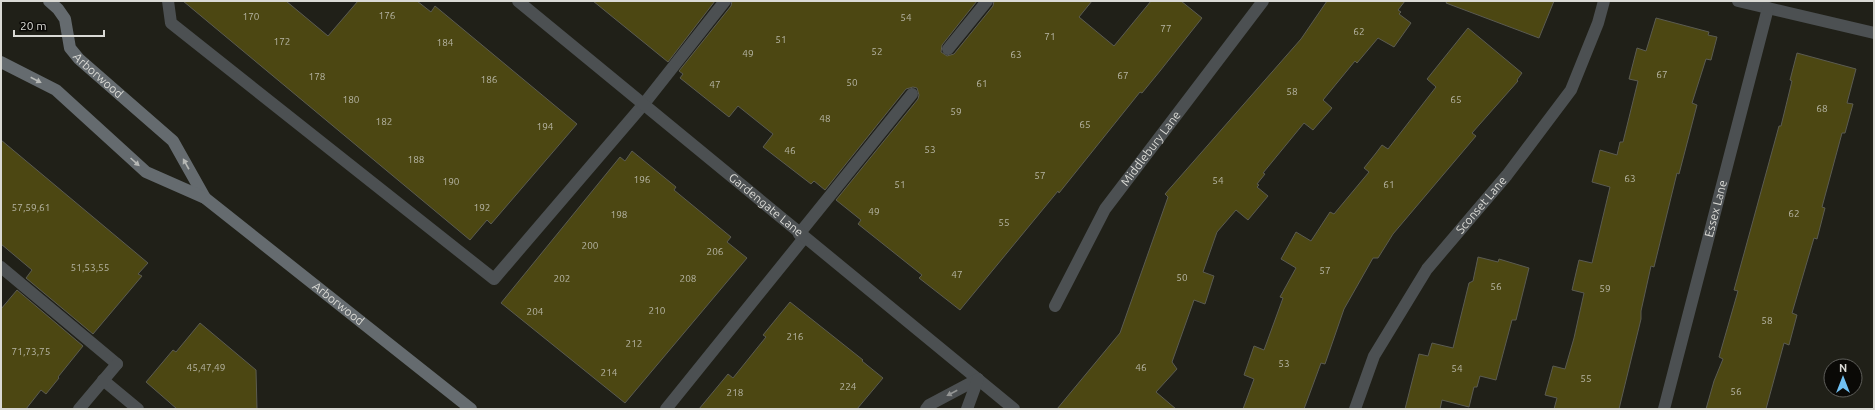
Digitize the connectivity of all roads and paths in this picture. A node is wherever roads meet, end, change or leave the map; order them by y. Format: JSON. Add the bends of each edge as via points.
{"nodes":[{"id":1,"x":49,"y":1,"type":"edge"},
{"id":2,"x":168,"y":1,"type":"edge"},
{"id":3,"x":518,"y":1,"type":"edge"},
{"id":4,"x":725,"y":1,"type":"edge"},
{"id":5,"x":987,"y":1,"type":"edge"},
{"id":6,"x":1263,"y":1,"type":"edge"},
{"id":7,"x":1604,"y":1,"type":"edge"},
{"id":8,"x":1738,"y":1,"type":"edge"},
{"id":9,"x":1768,"y":8,"type":"junction"},
{"id":10,"x":1874,"y":32,"type":"edge"},
{"id":11,"x":948,"y":49,"type":"dead end"},
{"id":12,"x":1,"y":62,"type":"edge"},
{"id":13,"x":912,"y":94,"type":"dead end"},
{"id":14,"x":643,"y":105,"type":"junction"},
{"id":15,"x":205,"y":198,"type":"junction"},
{"id":16,"x":801,"y":236,"type":"junction"},
{"id":17,"x":1,"y":267,"type":"edge"},
{"id":18,"x":1055,"y":306,"type":"dead end"},
{"id":19,"x":978,"y":379,"type":"junction"},
{"id":20,"x":103,"y":380,"type":"junction"},
{"id":21,"x":78,"y":409,"type":"edge"},
{"id":22,"x":138,"y":409,"type":"edge"},
{"id":23,"x":471,"y":409,"type":"edge"},
{"id":24,"x":666,"y":409,"type":"edge"},
{"id":25,"x":926,"y":409,"type":"edge"},
{"id":26,"x":967,"y":409,"type":"edge"},
{"id":27,"x":1014,"y":409,"type":"edge"},
{"id":28,"x":1355,"y":409,"type":"edge"},
{"id":29,"x":1664,"y":409,"type":"edge"}],
"edges":[{"from":15,"to":1,"type":"street","name":"Arborwood","one_way":true,"via":[[173,141],[79,59],[70,48],[65,19]]},
{"from":2,"to":14,"type":"street","via":[[171,23],[494,279]]},
{"from":3,"to":14,"type":"street","name":"Gardengate Lane"},
{"from":4,"to":14,"type":"street"},
{"from":5,"to":11,"type":"street"},
{"from":6,"to":18,"type":"street","name":"Middlebury Lane","via":[[1105,209]]},
{"from":7,"to":28,"type":"street","name":"Sconset Lane","via":[[1598,23],[1571,90],[1507,174],[1427,269],[1374,356]]},
{"from":8,"to":9,"type":"street"},
{"from":9,"to":10,"type":"street"},
{"from":9,"to":29,"type":"street","name":"Essex Lane"},
{"from":12,"to":15,"type":"street","name":"Arborwood","one_way":true,"via":[[56,90],[146,172]]},
{"from":13,"to":16,"type":"street"},
{"from":14,"to":16,"type":"street","name":"Gardengate Lane"},
{"from":15,"to":23,"type":"street","name":"Arborwood"},
{"from":16,"to":19,"type":"street","name":"Gardengate Lane"},
{"from":16,"to":24,"type":"street"},
{"from":17,"to":20,"type":"street","via":[[117,364]]},
{"from":19,"to":25,"type":"street","one_way":true},
{"from":19,"to":26,"type":"street"},
{"from":19,"to":27,"type":"street","name":"Gardengate Lane"},
{"from":20,"to":21,"type":"street"},
{"from":20,"to":22,"type":"street"}]}
